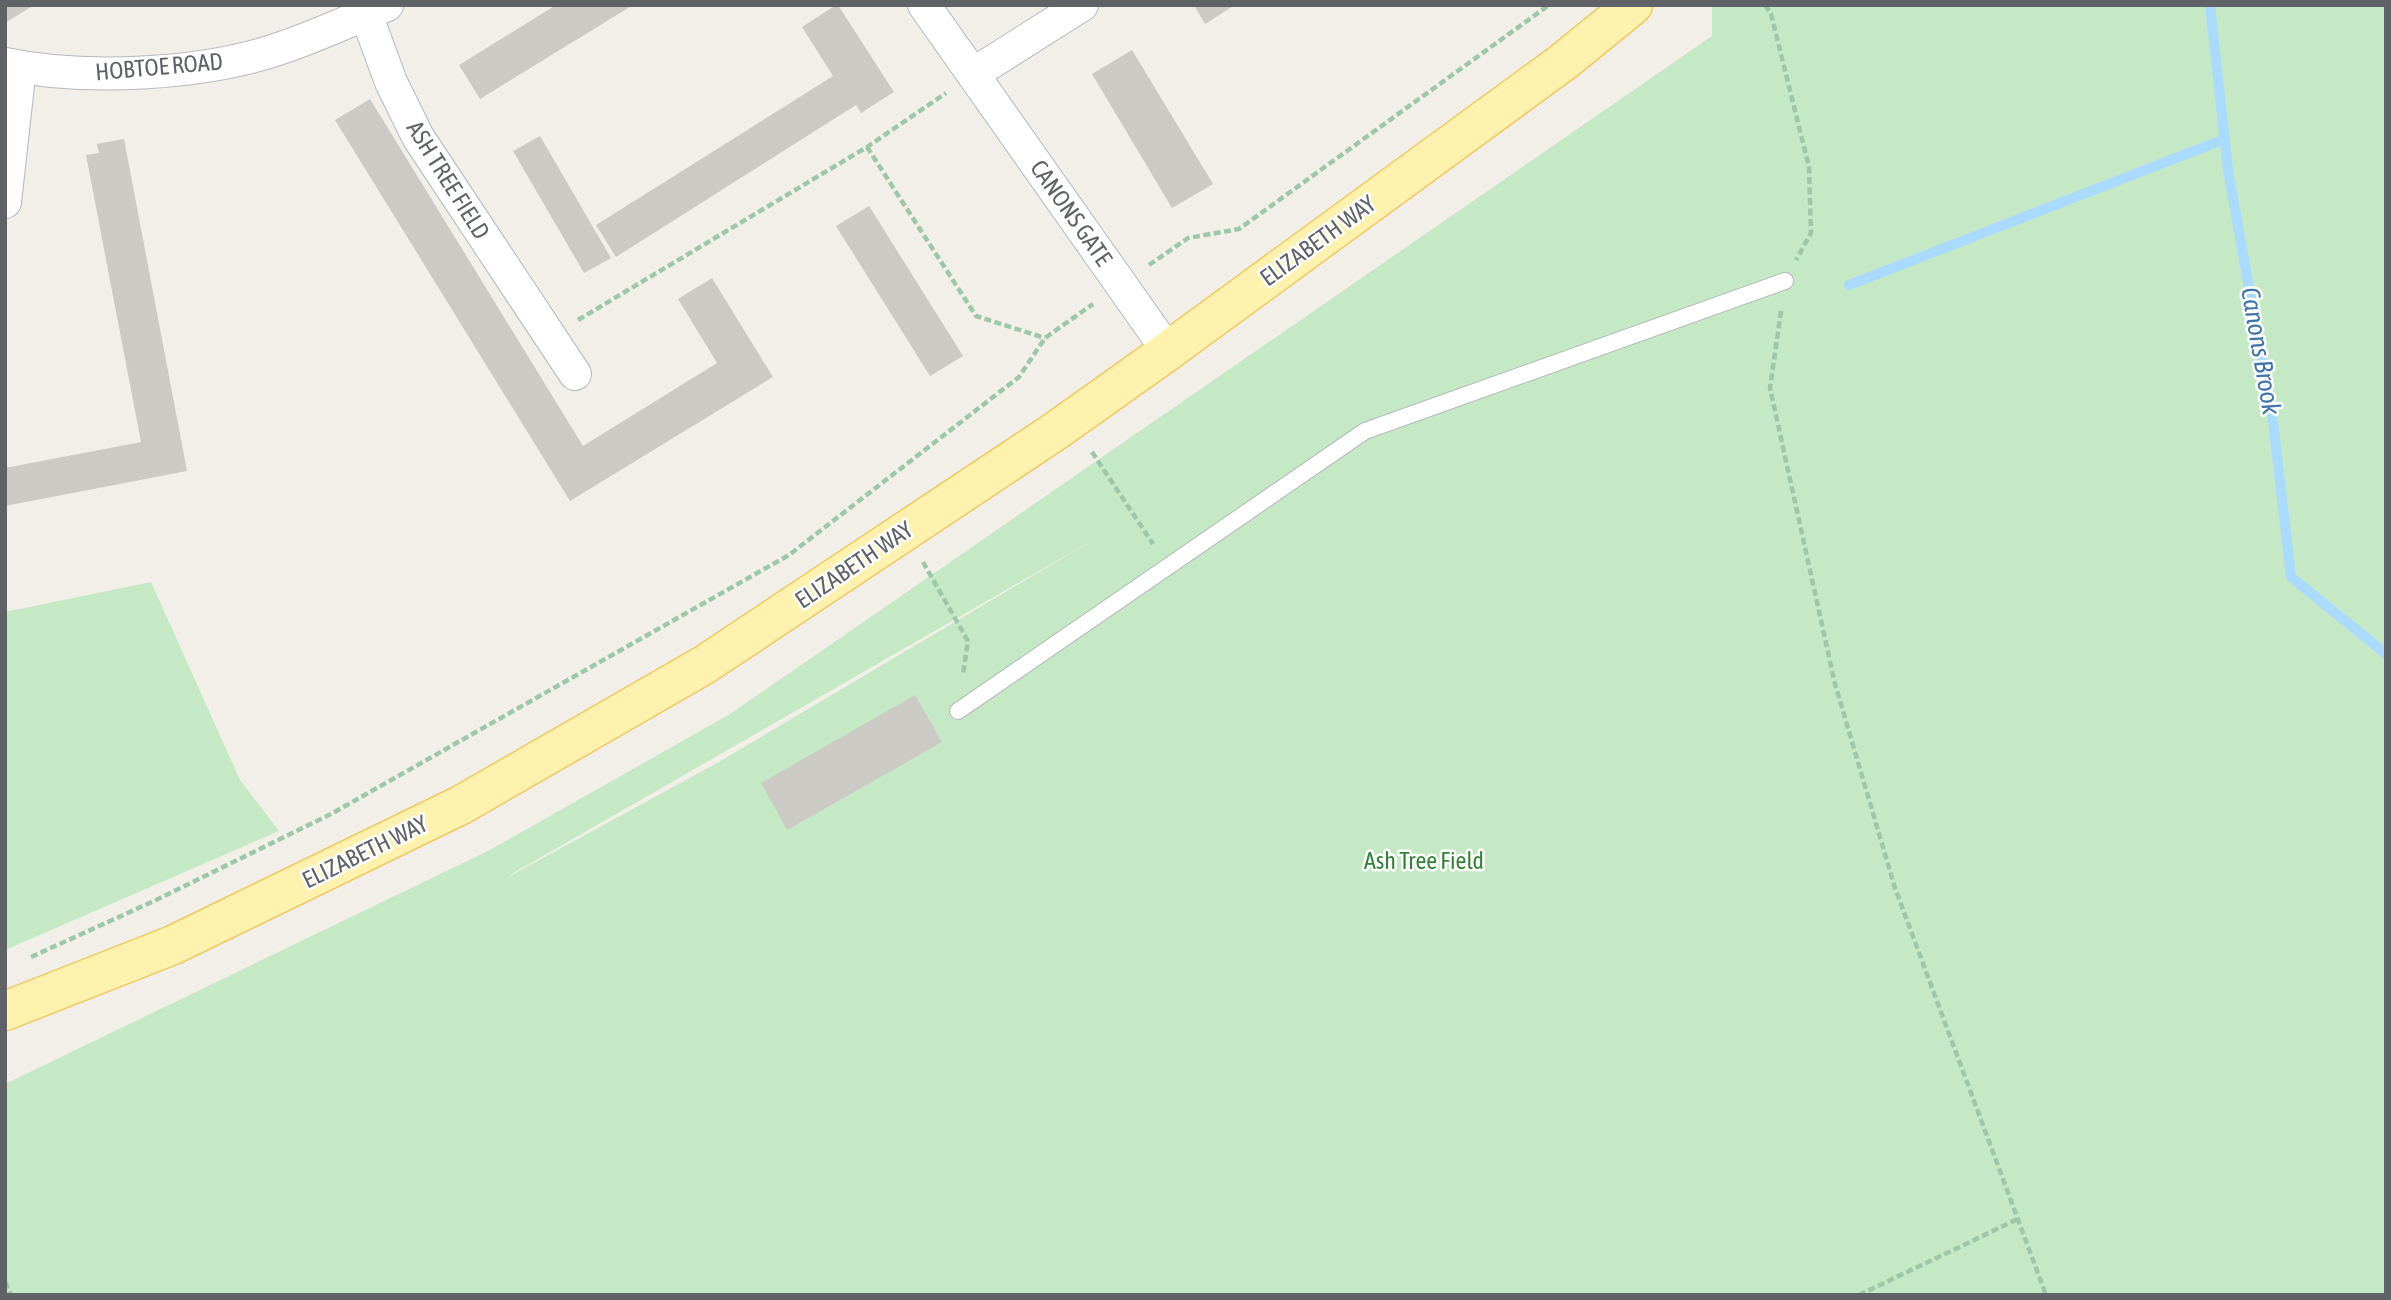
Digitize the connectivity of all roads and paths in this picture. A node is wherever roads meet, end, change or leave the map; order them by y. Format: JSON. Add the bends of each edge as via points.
{"nodes":[{"id":1,"x":924,"y":5,"type":"edge"},
{"id":2,"x":1082,"y":5,"type":"edge"},
{"id":3,"x":1549,"y":5,"type":"edge"},
{"id":4,"x":1633,"y":5,"type":"edge"},
{"id":5,"x":1765,"y":5,"type":"edge"},
{"id":6,"x":377,"y":10,"type":"edge"},
{"id":7,"x":13,"y":65,"type":"edge"},
{"id":8,"x":973,"y":74,"type":"junction"},
{"id":9,"x":867,"y":147,"type":"junction"},
{"id":10,"x":5,"y":202,"type":"edge"},
{"id":11,"x":1785,"y":281,"type":"junction"},
{"id":12,"x":1121,"y":284,"type":"junction"},
{"id":13,"x":550,"y":337,"type":"junction"},
{"id":14,"x":1045,"y":338,"type":"junction"},
{"id":15,"x":1168,"y":351,"type":"junction"},
{"id":16,"x":575,"y":374,"type":"dead end"},
{"id":17,"x":1086,"y":443,"type":"dead end"},
{"id":18,"x":917,"y":552,"type":"dead end"},
{"id":19,"x":1168,"y":567,"type":"junction"},
{"id":20,"x":958,"y":711,"type":"joint"},
{"id":21,"x":30,"y":957,"type":"dead end"},
{"id":22,"x":5,"y":1011,"type":"edge"},
{"id":23,"x":2018,"y":1219,"type":"junction"},
{"id":24,"x":5,"y":1282,"type":"edge"},
{"id":25,"x":11,"y":1295,"type":"edge"},
{"id":26,"x":1859,"y":1295,"type":"edge"},
{"id":27,"x":2046,"y":1295,"type":"edge"}],
"edges":[{"from":1,"to":8,"type":"street","name":"CANONS GATE"},
{"from":2,"to":8,"type":"street"},
{"from":3,"to":12,"type":"path","via":[[1239,229],[1188,238]]},
{"from":4,"to":15,"type":"main road","name":"ELIZABETH WAY","via":[[1563,62]]},
{"from":5,"to":11,"type":"path","via":[[1809,167],[1811,233]]},
{"from":6,"to":7,"type":"street","name":"HOBTOE ROAD","via":[[286,47],[211,66],[70,74]]},
{"from":6,"to":13,"type":"street","name":"ASH TREE FIELD","via":[[391,82],[418,138]]},
{"from":7,"to":10,"type":"street"},
{"from":8,"to":9,"type":"path"},
{"from":8,"to":12,"type":"street","name":"CANONS GATE"},
{"from":9,"to":13,"type":"path"},
{"from":9,"to":14,"type":"path","via":[[976,316]]},
{"from":11,"to":19,"type":"lane","via":[[1366,431]]},
{"from":11,"to":23,"type":"path","via":[[1770,388],[1835,684],[1895,888]]},
{"from":12,"to":14,"type":"path"},
{"from":12,"to":15,"type":"street","name":"CANONS GATE"},
{"from":13,"to":16,"type":"street","name":"ASH TREE FIELD"},
{"from":14,"to":21,"type":"path","via":[[1019,377],[789,555],[331,814]]},
{"from":15,"to":22,"type":"main road","name":"ELIZABETH WAY","via":[[704,665],[473,798],[173,944]]},
{"from":17,"to":19,"type":"path"},
{"from":18,"to":20,"type":"path","via":[[968,640]]},
{"from":19,"to":20,"type":"lane"},
{"from":23,"to":26,"type":"path"},
{"from":23,"to":27,"type":"path"},
{"from":24,"to":25,"type":"path"}]}
